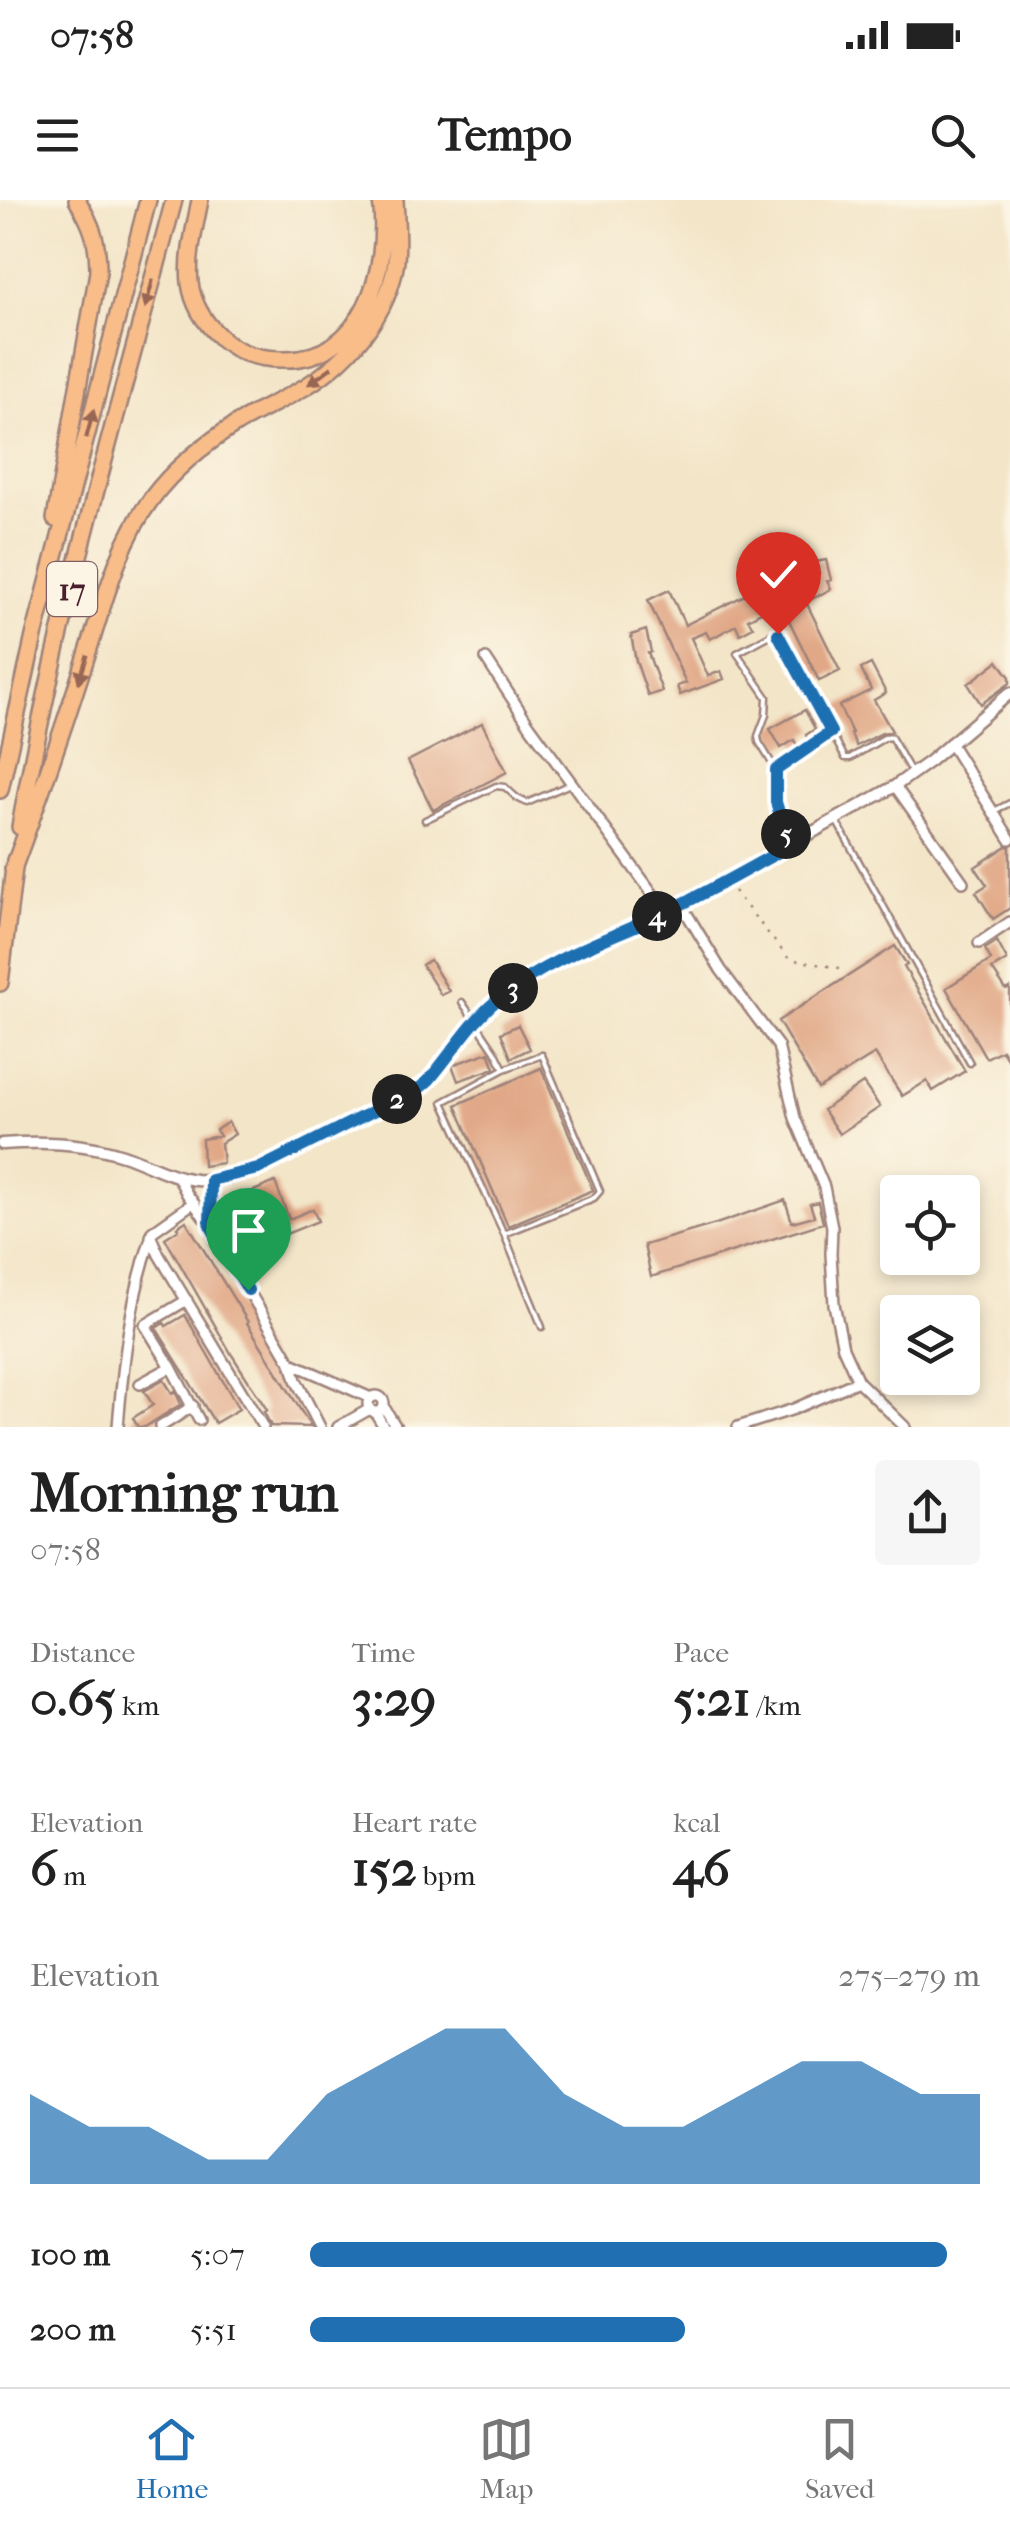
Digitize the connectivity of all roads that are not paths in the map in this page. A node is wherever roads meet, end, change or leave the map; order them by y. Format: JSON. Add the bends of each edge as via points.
{"nodes":[{"id":1,"x":77,"y":200,"type":"edge"},
{"id":2,"x":148,"y":200,"type":"edge"},
{"id":3,"x":174,"y":200,"type":"edge"},
{"id":4,"x":200,"y":200,"type":"edge"},
{"id":5,"x":381,"y":200,"type":"edge"},
{"id":6,"x":394,"y":200,"type":"edge"},
{"id":7,"x":34,"y":636,"type":"junction"},
{"id":8,"x":486,"y":658,"type":"dead end"},
{"id":9,"x":1010,"y":693,"type":"edge"},
{"id":10,"x":831,"y":732,"type":"junction"},
{"id":11,"x":950,"y":744,"type":"junction"},
{"id":12,"x":776,"y":770,"type":"junction"},
{"id":13,"x":912,"y":774,"type":"junction"},
{"id":14,"x":572,"y":783,"type":"junction"},
{"id":15,"x":895,"y":786,"type":"junction"},
{"id":16,"x":0,"y":790,"type":"edge"},
{"id":17,"x":1010,"y":802,"type":"edge"},
{"id":18,"x":994,"y":811,"type":"junction"},
{"id":19,"x":425,"y":820,"type":"dead end"},
{"id":20,"x":836,"y":820,"type":"junction"},
{"id":21,"x":1010,"y":839,"type":"edge"},
{"id":22,"x":789,"y":846,"type":"junction"},
{"id":23,"x":13,"y":869,"type":"junction"},
{"id":24,"x":963,"y":882,"type":"dead end"},
{"id":25,"x":681,"y":904,"type":"junction"},
{"id":26,"x":666,"y":912,"type":"junction"},
{"id":27,"x":1010,"y":922,"type":"edge"},
{"id":28,"x":979,"y":943,"type":"dead end"},
{"id":29,"x":0,"y":984,"type":"edge"},
{"id":30,"x":462,"y":1002,"type":"dead end"},
{"id":31,"x":474,"y":1022,"type":"junction"},
{"id":32,"x":970,"y":1063,"type":"dead end"},
{"id":33,"x":504,"y":1069,"type":"junction"},
{"id":34,"x":2,"y":1144,"type":"edge"},
{"id":35,"x":178,"y":1176,"type":"junction"},
{"id":36,"x":211,"y":1180,"type":"junction"},
{"id":37,"x":193,"y":1202,"type":"junction"},
{"id":38,"x":210,"y":1225,"type":"junction"},
{"id":39,"x":504,"y":1234,"type":"junction"},
{"id":40,"x":152,"y":1237,"type":"junction"},
{"id":41,"x":187,"y":1300,"type":"junction"},
{"id":42,"x":542,"y":1327,"type":"dead end"},
{"id":43,"x":291,"y":1363,"type":"junction"},
{"id":44,"x":171,"y":1367,"type":"junction"},
{"id":45,"x":858,"y":1381,"type":"junction"},
{"id":46,"x":140,"y":1384,"type":"dead end"},
{"id":47,"x":193,"y":1406,"type":"junction"},
{"id":48,"x":375,"y":1406,"type":"junction"},
{"id":49,"x":199,"y":1420,"type":"dead end"},
{"id":50,"x":118,"y":1427,"type":"edge"},
{"id":51,"x":160,"y":1427,"type":"edge"},
{"id":52,"x":262,"y":1427,"type":"edge"},
{"id":53,"x":320,"y":1427,"type":"edge"},
{"id":54,"x":338,"y":1427,"type":"edge"},
{"id":55,"x":384,"y":1427,"type":"edge"},
{"id":56,"x":396,"y":1427,"type":"edge"},
{"id":57,"x":738,"y":1427,"type":"edge"},
{"id":58,"x":905,"y":1427,"type":"edge"}],
"edges":[{"from":1,"to":7,"type":"highway","via":[[98,246],[98,272]]},
{"from":7,"to":2,"type":"highway","number":"17","one_way":true},
{"from":3,"to":23,"type":"highway","number":"17","one_way":true,"via":[[58,638]]},
{"from":4,"to":5,"type":"highway","via":[[189,263],[197,309],[224,341],[247,354],[292,360],[334,344],[364,309],[382,256]]},
{"from":6,"to":23,"type":"highway","one_way":true,"via":[[396,263],[376,318],[360,339],[326,373],[187,460],[148,503],[108,592]]},
{"from":7,"to":16,"type":"highway","number":"17"},
{"from":8,"to":14,"type":"street"},
{"from":9,"to":11,"type":"street"},
{"from":10,"to":12,"type":"lane"},
{"from":10,"to":12,"type":"lane","via":[[778,634],[739,650],[766,697],[758,736]]},
{"from":10,"to":13,"type":"lane","via":[[845,758],[891,737]]},
{"from":11,"to":13,"type":"street"},
{"from":11,"to":18,"type":"street"},
{"from":12,"to":22,"type":"lane","via":[[776,802]]},
{"from":13,"to":15,"type":"street"},
{"from":14,"to":19,"type":"lane","via":[[526,803],[496,786]]},
{"from":14,"to":26,"type":"street"},
{"from":15,"to":20,"type":"street"},
{"from":15,"to":24,"type":"street"},
{"from":17,"to":18,"type":"lane"},
{"from":18,"to":21,"type":"street"},
{"from":20,"to":22,"type":"street"},
{"from":20,"to":32,"type":"lane"},
{"from":22,"to":25,"type":"street"},
{"from":23,"to":29,"type":"highway","number":"17"},
{"from":25,"to":26,"type":"street"},
{"from":25,"to":45,"type":"street","via":[[778,1046],[795,1118],[824,1187],[834,1304]]},
{"from":26,"to":31,"type":"street","via":[[531,976]]},
{"from":27,"to":28,"type":"street"},
{"from":30,"to":31,"type":"lane"},
{"from":31,"to":33,"type":"lane"},
{"from":31,"to":36,"type":"street","via":[[421,1087],[258,1169]]},
{"from":33,"to":39,"type":"lane","via":[[443,1102]]},
{"from":33,"to":39,"type":"lane","via":[[542,1055],[600,1191]]},
{"from":34,"to":35,"type":"street","via":[[74,1144]]},
{"from":35,"to":36,"type":"street"},
{"from":35,"to":37,"type":"street"},
{"from":36,"to":38,"type":"street"},
{"from":37,"to":38,"type":"street"},
{"from":37,"to":40,"type":"street"},
{"from":38,"to":43,"type":"street"},
{"from":39,"to":42,"type":"lane"},
{"from":40,"to":41,"type":"street"},
{"from":40,"to":50,"type":"street","via":[[124,1357]]},
{"from":41,"to":44,"type":"street","via":[[144,1324]]},
{"from":41,"to":52,"type":"street"},
{"from":43,"to":48,"type":"street"},
{"from":43,"to":53,"type":"street"},
{"from":44,"to":46,"type":"street"},
{"from":44,"to":47,"type":"street"},
{"from":45,"to":57,"type":"street"},
{"from":45,"to":58,"type":"street"},
{"from":47,"to":49,"type":"street"},
{"from":47,"to":51,"type":"street"},
{"from":48,"to":54,"type":"street"},
{"from":48,"to":55,"type":"street"},
{"from":48,"to":56,"type":"street"}]}
